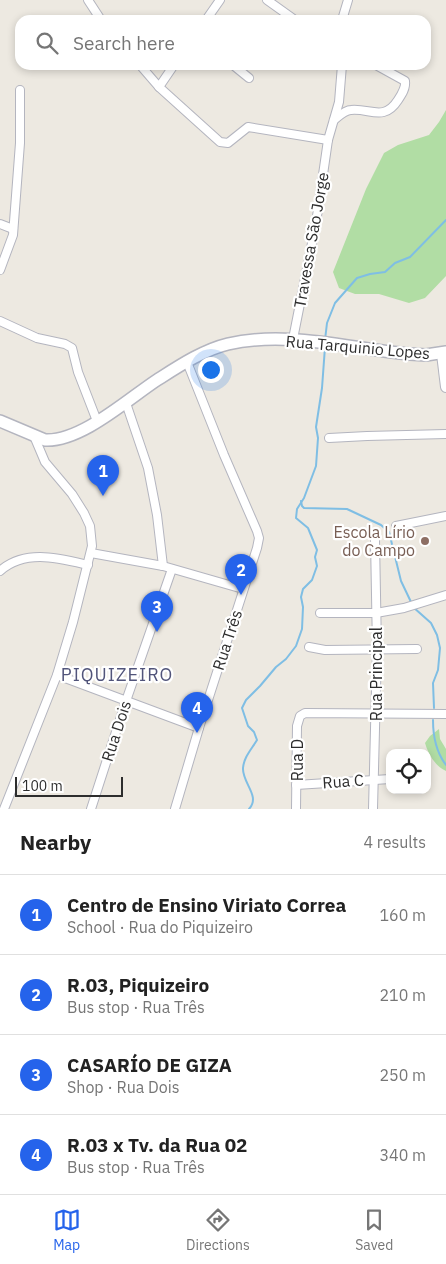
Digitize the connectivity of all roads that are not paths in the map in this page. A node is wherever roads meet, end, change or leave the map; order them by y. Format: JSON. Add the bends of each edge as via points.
{"nodes":[{"id":1,"x":88,"y":0,"type":"edge"},
{"id":2,"x":220,"y":0,"type":"edge"},
{"id":3,"x":267,"y":0,"type":"edge"},
{"id":4,"x":348,"y":0,"type":"edge"},
{"id":5,"x":98,"y":15,"type":"edge"},
{"id":6,"x":210,"y":15,"type":"edge"},
{"id":7,"x":288,"y":15,"type":"edge"},
{"id":8,"x":344,"y":15,"type":"edge"},
{"id":9,"x":144,"y":70,"type":"edge"},
{"id":10,"x":171,"y":70,"type":"edge"},
{"id":11,"x":239,"y":70,"type":"edge"},
{"id":12,"x":342,"y":70,"type":"edge"},
{"id":13,"x":385,"y":70,"type":"edge"},
{"id":14,"x":249,"y":78,"type":"dead end"},
{"id":15,"x":159,"y":87,"type":"junction"},
{"id":16,"x":20,"y":90,"type":"dead end"},
{"id":17,"x":333,"y":122,"type":"junction"},
{"id":18,"x":328,"y":140,"type":"junction"},
{"id":19,"x":0,"y":224,"type":"edge"},
{"id":20,"x":13,"y":229,"type":"junction"},
{"id":21,"x":0,"y":270,"type":"edge"},
{"id":22,"x":0,"y":321,"type":"edge"},
{"id":23,"x":293,"y":340,"type":"junction"},
{"id":24,"x":444,"y":353,"type":"edge"},
{"id":25,"x":187,"y":362,"type":"junction"},
{"id":26,"x":446,"y":386,"type":"edge"},
{"id":27,"x":126,"y":403,"type":"junction"},
{"id":28,"x":0,"y":421,"type":"edge"},
{"id":29,"x":97,"y":421,"type":"junction"},
{"id":30,"x":446,"y":434,"type":"edge"},
{"id":31,"x":34,"y":436,"type":"junction"},
{"id":32,"x":329,"y":438,"type":"dead end"},
{"id":33,"x":446,"y":516,"type":"edge"},
{"id":34,"x":396,"y":526,"type":"dead end"},
{"id":35,"x":375,"y":540,"type":"dead end"},
{"id":36,"x":91,"y":553,"type":"junction"},
{"id":37,"x":88,"y":565,"type":"junction"},
{"id":38,"x":163,"y":566,"type":"junction"},
{"id":39,"x":172,"y":569,"type":"junction"},
{"id":40,"x":0,"y":571,"type":"edge"},
{"id":41,"x":244,"y":589,"type":"junction"},
{"id":42,"x":446,"y":595,"type":"edge"},
{"id":43,"x":376,"y":613,"type":"junction"},
{"id":44,"x":320,"y":614,"type":"dead end"},
{"id":45,"x":309,"y":647,"type":"dead end"},
{"id":46,"x":377,"y":649,"type":"junction"},
{"id":47,"x":417,"y":649,"type":"dead end"},
{"id":48,"x":57,"y":676,"type":"junction"},
{"id":49,"x":126,"y":701,"type":"junction"},
{"id":50,"x":376,"y":714,"type":"junction"},
{"id":51,"x":446,"y":714,"type":"edge"},
{"id":52,"x":199,"y":728,"type":"junction"},
{"id":53,"x":374,"y":779,"type":"junction"},
{"id":54,"x":386,"y":779,"type":"edge"},
{"id":55,"x":296,"y":784,"type":"junction"},
{"id":56,"x":3,"y":805,"type":"edge"},
{"id":57,"x":91,"y":809,"type":"edge"},
{"id":58,"x":175,"y":809,"type":"edge"},
{"id":59,"x":296,"y":809,"type":"edge"},
{"id":60,"x":373,"y":809,"type":"edge"}],
"edges":[{"from":1,"to":5,"type":"street"},
{"from":2,"to":6,"type":"street"},
{"from":3,"to":7,"type":"street"},
{"from":4,"to":8,"type":"street"},
{"from":9,"to":15,"type":"street"},
{"from":10,"to":15,"type":"street"},
{"from":11,"to":14,"type":"street"},
{"from":12,"to":17,"type":"street","name":"Travessa São Jorge","via":[[339,102]]},
{"from":13,"to":17,"type":"street","via":[[405,81],[406,86],[394,105],[376,113],[351,110]]},
{"from":15,"to":18,"type":"street","via":[[220,142],[228,143],[248,127]]},
{"from":16,"to":20,"type":"street","via":[[20,142]]},
{"from":17,"to":18,"type":"street","name":"Travessa São Jorge"},
{"from":18,"to":23,"type":"street","name":"Travessa São Jorge"},
{"from":19,"to":20,"type":"street"},
{"from":20,"to":21,"type":"street"},
{"from":22,"to":29,"type":"street","via":[[37,338],[72,348]]},
{"from":23,"to":24,"type":"main road","name":"Rua Tarquinio Lopes","via":[[391,352]]},
{"from":23,"to":25,"type":"main road","name":"Rua Tarquinio Lopes","via":[[229,344]]},
{"from":24,"to":26,"type":"street"},
{"from":25,"to":27,"type":"main road","name":"Rua Tarquinio Lopes"},
{"from":25,"to":41,"type":"street","name":"Rua Três","via":[[259,538]]},
{"from":27,"to":29,"type":"main road","name":"Rua Tarquinio Lopes"},
{"from":27,"to":38,"type":"street","via":[[148,468]]},
{"from":28,"to":31,"type":"main road","name":"Rua Tarquinio Lopes"},
{"from":29,"to":31,"type":"main road","name":"Rua Tarquinio Lopes","via":[[61,438],[45,440]]},
{"from":30,"to":32,"type":"street"},
{"from":31,"to":36,"type":"street","via":[[45,462],[84,513],[90,526]]},
{"from":33,"to":34,"type":"street"},
{"from":35,"to":43,"type":"street","name":"Rua Principal"},
{"from":36,"to":37,"type":"street"},
{"from":36,"to":38,"type":"street"},
{"from":37,"to":40,"type":"street","via":[[58,558],[30,557],[16,560]]},
{"from":37,"to":48,"type":"street"},
{"from":38,"to":39,"type":"street"},
{"from":39,"to":41,"type":"street"},
{"from":39,"to":49,"type":"street","name":"Rua Dois"},
{"from":41,"to":52,"type":"street","name":"Rua Três"},
{"from":42,"to":43,"type":"street"},
{"from":43,"to":44,"type":"street"},
{"from":43,"to":46,"type":"street","name":"Rua Principal"},
{"from":45,"to":46,"type":"street","via":[[324,650]]},
{"from":46,"to":47,"type":"street"},
{"from":46,"to":50,"type":"street","name":"Rua Principal"},
{"from":48,"to":49,"type":"street"},
{"from":48,"to":56,"type":"street"},
{"from":49,"to":52,"type":"street"},
{"from":49,"to":57,"type":"street","name":"Rua Dois"},
{"from":50,"to":51,"type":"street"},
{"from":50,"to":53,"type":"street","name":"Rua Principal"},
{"from":50,"to":55,"type":"street","name":"Rua D","via":[[300,716]]},
{"from":52,"to":58,"type":"street","name":"Rua Três"},
{"from":53,"to":54,"type":"street","name":"Rua C"},
{"from":53,"to":55,"type":"street","name":"Rua C"},
{"from":53,"to":60,"type":"street","name":"Rua Principal"},
{"from":55,"to":59,"type":"street","name":"Rua D"}]}
